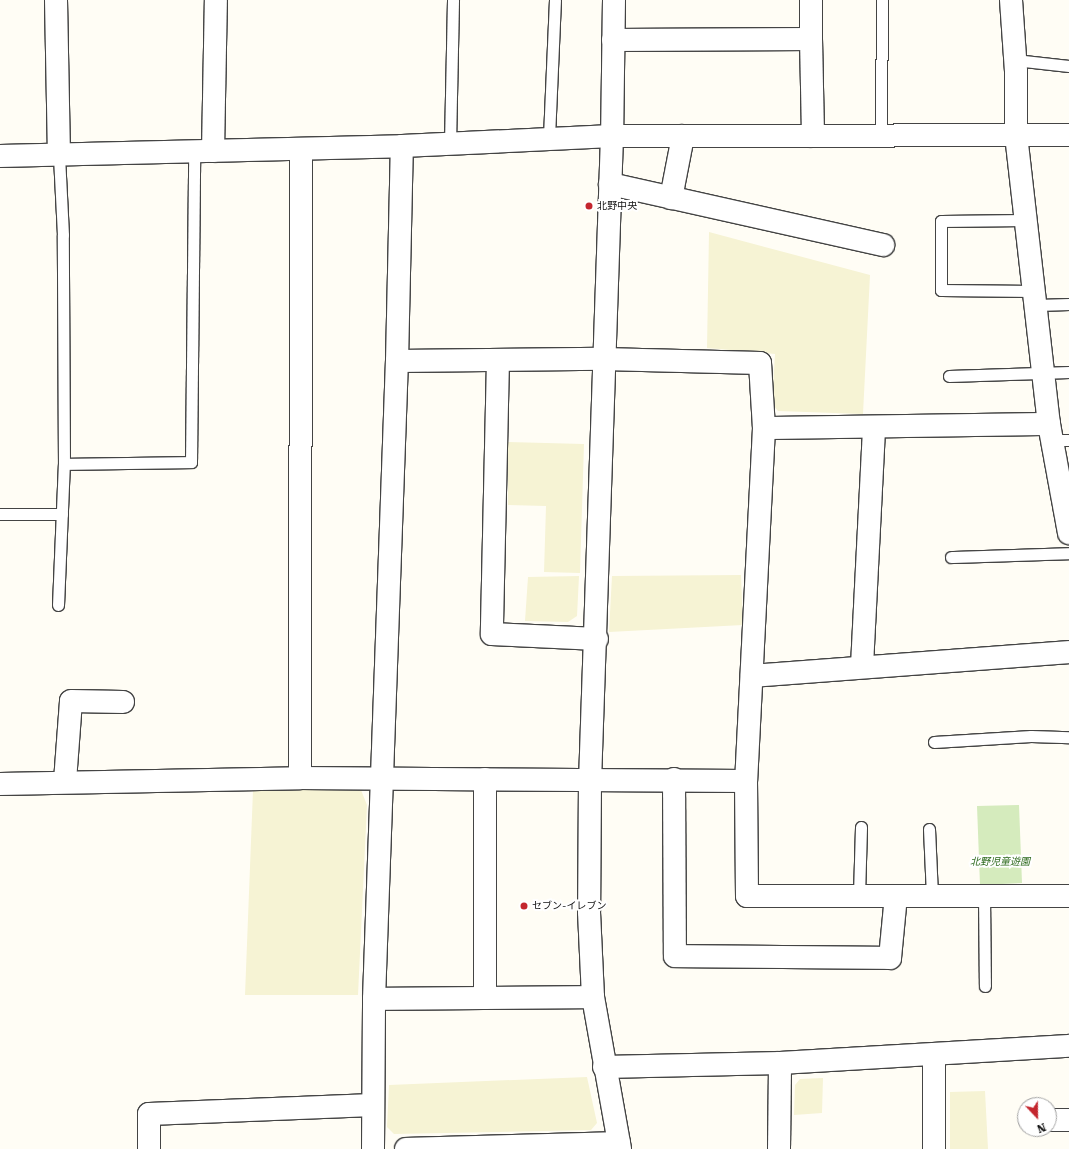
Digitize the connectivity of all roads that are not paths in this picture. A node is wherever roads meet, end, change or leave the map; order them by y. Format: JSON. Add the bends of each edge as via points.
{"nodes":[{"id":1,"x":56,"y":0,"type":"edge"},
{"id":2,"x":216,"y":0,"type":"edge"},
{"id":3,"x":453,"y":0,"type":"edge"},
{"id":4,"x":554,"y":0,"type":"edge"},
{"id":5,"x":614,"y":0,"type":"edge"},
{"id":6,"x":811,"y":0,"type":"edge"},
{"id":7,"x":882,"y":0,"type":"edge"},
{"id":8,"x":1011,"y":0,"type":"edge"},
{"id":9,"x":811,"y":39,"type":"junction"},
{"id":10,"x":613,"y":40,"type":"junction"},
{"id":11,"x":1015,"y":60,"type":"junction"},
{"id":12,"x":1069,"y":66,"type":"edge"},
{"id":13,"x":881,"y":135,"type":"junction"},
{"id":14,"x":1016,"y":135,"type":"junction"},
{"id":15,"x":1069,"y":135,"type":"edge"},
{"id":16,"x":612,"y":136,"type":"junction"},
{"id":17,"x":683,"y":136,"type":"junction"},
{"id":18,"x":813,"y":136,"type":"junction"},
{"id":19,"x":549,"y":137,"type":"junction"},
{"id":20,"x":450,"y":144,"type":"junction"},
{"id":21,"x":402,"y":146,"type":"junction"},
{"id":22,"x":301,"y":149,"type":"junction"},
{"id":23,"x":204,"y":151,"type":"junction"},
{"id":24,"x":59,"y":155,"type":"junction"},
{"id":25,"x":0,"y":156,"type":"edge"},
{"id":26,"x":610,"y":184,"type":"junction"},
{"id":27,"x":671,"y":198,"type":"junction"},
{"id":28,"x":1025,"y":220,"type":"junction"},
{"id":29,"x":883,"y":245,"type":"dead end"},
{"id":30,"x":1035,"y":298,"type":"junction"},
{"id":31,"x":1069,"y":304,"type":"edge"},
{"id":32,"x":603,"y":359,"type":"junction"},
{"id":33,"x":498,"y":360,"type":"junction"},
{"id":34,"x":398,"y":362,"type":"junction"},
{"id":35,"x":1044,"y":371,"type":"junction"},
{"id":36,"x":1069,"y":372,"type":"edge"},
{"id":37,"x":949,"y":376,"type":"dead end"},
{"id":38,"x":874,"y":427,"type":"junction"},
{"id":39,"x":764,"y":428,"type":"junction"},
{"id":40,"x":1057,"y":435,"type":"edge"},
{"id":41,"x":64,"y":464,"type":"junction"},
{"id":42,"x":0,"y":514,"type":"edge"},
{"id":43,"x":62,"y":514,"type":"junction"},
{"id":44,"x":1069,"y":533,"type":"edge"},
{"id":45,"x":1069,"y":553,"type":"edge"},
{"id":46,"x":952,"y":557,"type":"dead end"},
{"id":47,"x":58,"y":606,"type":"dead end"},
{"id":48,"x":597,"y":639,"type":"junction"},
{"id":49,"x":1069,"y":652,"type":"edge"},
{"id":50,"x":862,"y":666,"type":"junction"},
{"id":51,"x":752,"y":676,"type":"junction"},
{"id":52,"x":123,"y":702,"type":"dead end"},
{"id":53,"x":1069,"y":737,"type":"edge"},
{"id":54,"x":934,"y":742,"type":"dead end"},
{"id":55,"x":300,"y":778,"type":"junction"},
{"id":56,"x":382,"y":778,"type":"junction"},
{"id":57,"x":485,"y":779,"type":"junction"},
{"id":58,"x":674,"y":779,"type":"junction"},
{"id":59,"x":65,"y":781,"type":"junction"},
{"id":60,"x":590,"y":781,"type":"junction"},
{"id":61,"x":746,"y":781,"type":"junction"},
{"id":62,"x":0,"y":784,"type":"edge"},
{"id":63,"x":861,"y":827,"type":"dead end"},
{"id":64,"x":928,"y":829,"type":"dead end"},
{"id":65,"x":859,"y":895,"type":"junction"},
{"id":66,"x":896,"y":896,"type":"junction"},
{"id":67,"x":932,"y":896,"type":"junction"},
{"id":68,"x":984,"y":896,"type":"junction"},
{"id":69,"x":1069,"y":896,"type":"edge"},
{"id":70,"x":985,"y":986,"type":"dead end"},
{"id":71,"x":593,"y":996,"type":"junction"},
{"id":72,"x":485,"y":998,"type":"junction"},
{"id":73,"x":374,"y":999,"type":"junction"},
{"id":74,"x":1069,"y":1046,"type":"edge"},
{"id":75,"x":934,"y":1054,"type":"junction"},
{"id":76,"x":780,"y":1062,"type":"junction"},
{"id":77,"x":604,"y":1067,"type":"junction"},
{"id":78,"x":373,"y":1105,"type":"junction"},
{"id":79,"x":1057,"y":1120,"type":"edge"},
{"id":80,"x":1069,"y":1120,"type":"edge"},
{"id":81,"x":620,"y":1146,"type":"edge"},
{"id":82,"x":149,"y":1149,"type":"edge"},
{"id":83,"x":373,"y":1149,"type":"edge"},
{"id":84,"x":406,"y":1149,"type":"edge"},
{"id":85,"x":779,"y":1149,"type":"edge"},
{"id":86,"x":934,"y":1149,"type":"edge"}],
"edges":[{"from":1,"to":24,"type":"street"},
{"from":2,"to":23,"type":"street"},
{"from":3,"to":20,"type":"lane"},
{"from":4,"to":19,"type":"lane"},
{"from":5,"to":10,"type":"street"},
{"from":6,"to":9,"type":"street"},
{"from":7,"to":13,"type":"lane"},
{"from":8,"to":11,"type":"street"},
{"from":9,"to":10,"type":"street"},
{"from":9,"to":18,"type":"street"},
{"from":10,"to":16,"type":"street"},
{"from":11,"to":12,"type":"lane"},
{"from":11,"to":14,"type":"street"},
{"from":13,"to":14,"type":"street"},
{"from":13,"to":18,"type":"street"},
{"from":14,"to":15,"type":"street"},
{"from":14,"to":28,"type":"street"},
{"from":16,"to":17,"type":"street"},
{"from":16,"to":19,"type":"street"},
{"from":16,"to":26,"type":"street"},
{"from":17,"to":18,"type":"street"},
{"from":17,"to":27,"type":"street"},
{"from":19,"to":20,"type":"street"},
{"from":20,"to":21,"type":"street"},
{"from":21,"to":22,"type":"street"},
{"from":21,"to":34,"type":"street"},
{"from":22,"to":23,"type":"street"},
{"from":22,"to":55,"type":"street"},
{"from":23,"to":24,"type":"street"},
{"from":23,"to":41,"type":"lane","via":[[191,462]]},
{"from":24,"to":25,"type":"street"},
{"from":24,"to":41,"type":"lane","via":[[63,235]]},
{"from":26,"to":27,"type":"street"},
{"from":26,"to":32,"type":"street"},
{"from":27,"to":29,"type":"street"},
{"from":28,"to":30,"type":"street"},
{"from":28,"to":30,"type":"lane","via":[[941,221],[941,290]]},
{"from":30,"to":31,"type":"lane"},
{"from":30,"to":35,"type":"street"},
{"from":32,"to":33,"type":"street"},
{"from":32,"to":39,"type":"street","via":[[760,363]]},
{"from":32,"to":48,"type":"street"},
{"from":33,"to":34,"type":"street"},
{"from":33,"to":48,"type":"street","via":[[492,634]]},
{"from":34,"to":56,"type":"street"},
{"from":35,"to":36,"type":"lane"},
{"from":35,"to":37,"type":"lane"},
{"from":35,"to":40,"type":"street"},
{"from":38,"to":39,"type":"street"},
{"from":38,"to":40,"type":"street"},
{"from":38,"to":50,"type":"street"},
{"from":39,"to":51,"type":"street"},
{"from":40,"to":44,"type":"street"},
{"from":41,"to":43,"type":"lane"},
{"from":42,"to":43,"type":"lane"},
{"from":43,"to":47,"type":"lane"},
{"from":45,"to":46,"type":"lane"},
{"from":48,"to":60,"type":"street"},
{"from":49,"to":50,"type":"street"},
{"from":50,"to":51,"type":"street"},
{"from":51,"to":61,"type":"street"},
{"from":52,"to":59,"type":"street","via":[[71,701]]},
{"from":53,"to":54,"type":"lane","via":[[1031,736]]},
{"from":55,"to":56,"type":"street"},
{"from":55,"to":59,"type":"street"},
{"from":56,"to":57,"type":"street"},
{"from":56,"to":73,"type":"street"},
{"from":57,"to":60,"type":"street"},
{"from":57,"to":72,"type":"street"},
{"from":58,"to":60,"type":"street"},
{"from":58,"to":61,"type":"street"},
{"from":58,"to":66,"type":"street","via":[[676,956],[890,958]]},
{"from":59,"to":62,"type":"street"},
{"from":60,"to":71,"type":"street","via":[[589,912]]},
{"from":61,"to":65,"type":"street","via":[[747,896]]},
{"from":63,"to":65,"type":"lane"},
{"from":64,"to":67,"type":"lane"},
{"from":65,"to":66,"type":"street"},
{"from":66,"to":67,"type":"street"},
{"from":67,"to":68,"type":"street"},
{"from":68,"to":69,"type":"street"},
{"from":68,"to":70,"type":"lane"},
{"from":71,"to":72,"type":"street"},
{"from":71,"to":77,"type":"street"},
{"from":72,"to":73,"type":"street"},
{"from":73,"to":78,"type":"street"},
{"from":74,"to":75,"type":"street"},
{"from":75,"to":76,"type":"street"},
{"from":75,"to":86,"type":"street"},
{"from":76,"to":77,"type":"street"},
{"from":76,"to":85,"type":"street"},
{"from":77,"to":81,"type":"street"},
{"from":78,"to":82,"type":"street","via":[[149,1114]]},
{"from":78,"to":83,"type":"street"},
{"from":79,"to":80,"type":"street"},
{"from":81,"to":84,"type":"street"}]}
